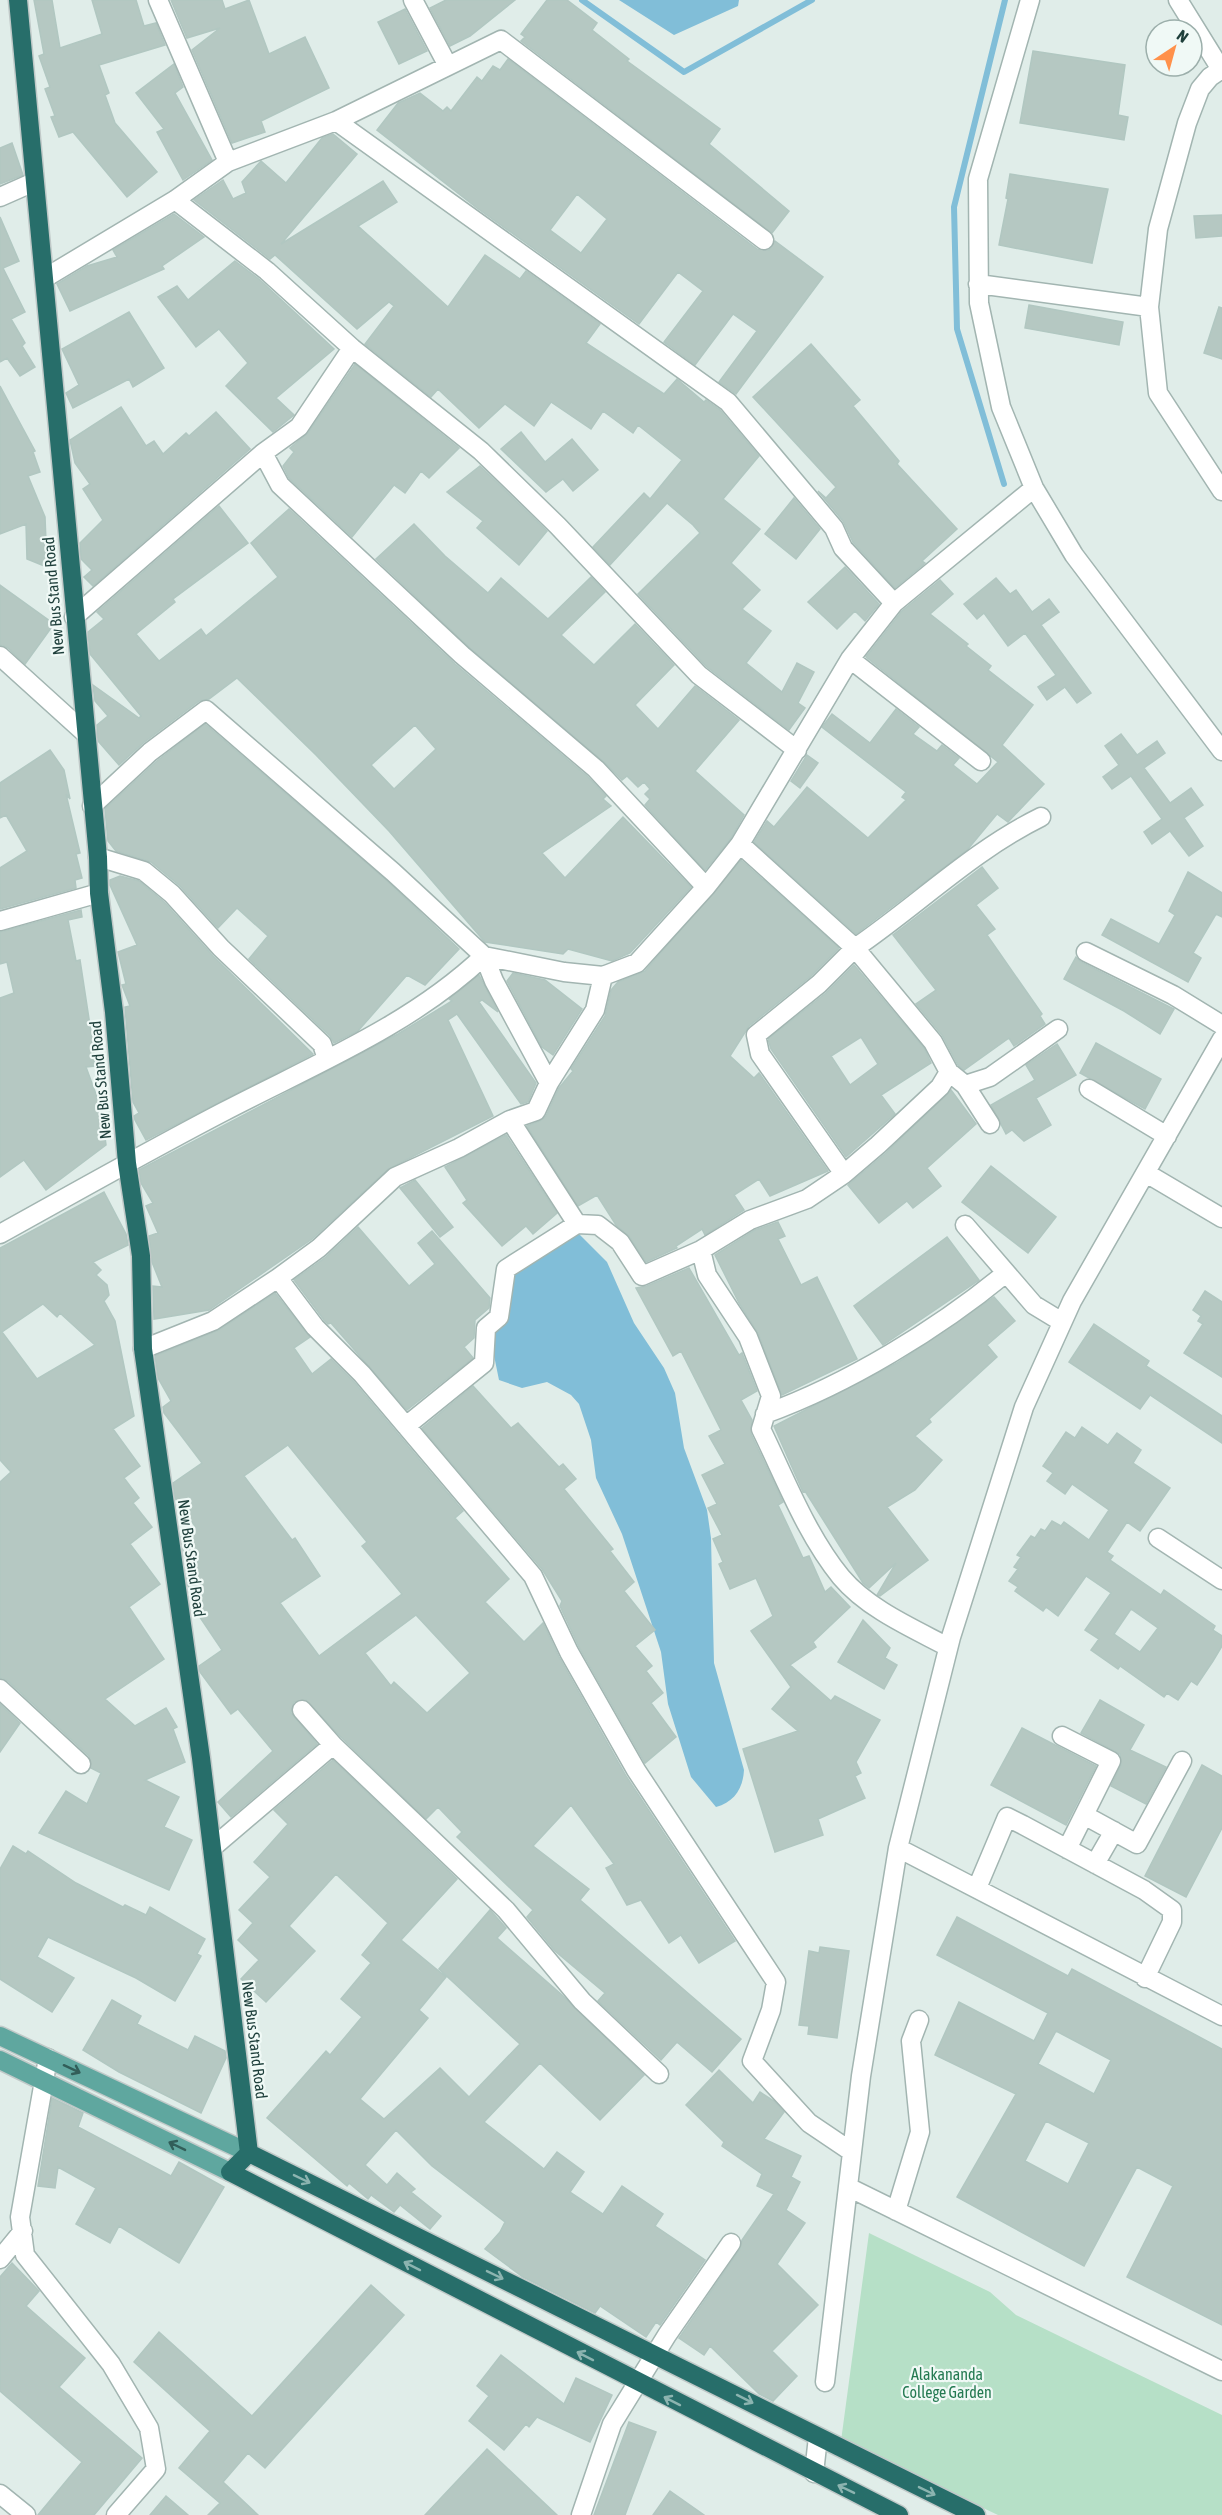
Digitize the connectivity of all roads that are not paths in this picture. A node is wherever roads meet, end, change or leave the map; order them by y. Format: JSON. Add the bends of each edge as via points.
{"nodes":[{"id":1,"x":18,"y":0,"type":"edge"},
{"id":2,"x":158,"y":0,"type":"edge"},
{"id":3,"x":413,"y":0,"type":"edge"},
{"id":4,"x":1030,"y":0,"type":"edge"},
{"id":5,"x":1178,"y":0,"type":"edge"},
{"id":6,"x":448,"y":66,"type":"junction"},
{"id":7,"x":1222,"y":70,"type":"edge"},
{"id":8,"x":336,"y":121,"type":"junction"},
{"id":9,"x":228,"y":162,"type":"junction"},
{"id":10,"x":34,"y":182,"type":"junction"},
{"id":11,"x":0,"y":197,"type":"edge"},
{"id":12,"x":175,"y":200,"type":"junction"},
{"id":13,"x":764,"y":240,"type":"dead end"},
{"id":14,"x":45,"y":279,"type":"junction"},
{"id":15,"x":978,"y":284,"type":"junction"},
{"id":16,"x":1149,"y":307,"type":"junction"},
{"id":17,"x":352,"y":348,"type":"junction"},
{"id":18,"x":263,"y":453,"type":"junction"},
{"id":19,"x":1034,"y":488,"type":"junction"},
{"id":20,"x":1222,"y":491,"type":"edge"},
{"id":21,"x":894,"y":603,"type":"junction"},
{"id":22,"x":74,"y":617,"type":"junction"},
{"id":23,"x":0,"y":656,"type":"edge"},
{"id":24,"x":850,"y":659,"type":"junction"},
{"id":25,"x":85,"y":733,"type":"junction"},
{"id":26,"x":797,"y":750,"type":"junction"},
{"id":27,"x":1222,"y":751,"type":"edge"},
{"id":28,"x":981,"y":761,"type":"dead end"},
{"id":29,"x":92,"y":806,"type":"junction"},
{"id":30,"x":1041,"y":817,"type":"dead end"},
{"id":31,"x":740,"y":844,"type":"junction"},
{"id":32,"x":98,"y":857,"type":"junction"},
{"id":33,"x":706,"y":886,"type":"junction"},
{"id":34,"x":99,"y":893,"type":"junction"},
{"id":35,"x":0,"y":921,"type":"edge"},
{"id":36,"x":855,"y":948,"type":"junction"},
{"id":37,"x":1086,"y":952,"type":"dead end"},
{"id":38,"x":484,"y":956,"type":"junction"},
{"id":39,"x":603,"y":976,"type":"junction"},
{"id":40,"x":1222,"y":1024,"type":"edge"},
{"id":41,"x":1058,"y":1029,"type":"dead end"},
{"id":42,"x":1222,"y":1039,"type":"edge"},
{"id":43,"x":327,"y":1059,"type":"junction"},
{"id":44,"x":949,"y":1072,"type":"junction"},
{"id":45,"x":549,"y":1083,"type":"junction"},
{"id":46,"x":965,"y":1085,"type":"junction"},
{"id":47,"x":1089,"y":1089,"type":"dead end"},
{"id":48,"x":510,"y":1120,"type":"junction"},
{"id":49,"x":990,"y":1124,"type":"dead end"},
{"id":50,"x":1167,"y":1136,"type":"junction"},
{"id":51,"x":127,"y":1163,"type":"junction"},
{"id":52,"x":1146,"y":1173,"type":"junction"},
{"id":53,"x":844,"y":1174,"type":"junction"},
{"id":54,"x":1222,"y":1218,"type":"edge"},
{"id":55,"x":577,"y":1224,"type":"junction"},
{"id":56,"x":965,"y":1225,"type":"dead end"},
{"id":57,"x":0,"y":1234,"type":"edge"},
{"id":58,"x":701,"y":1250,"type":"junction"},
{"id":59,"x":1006,"y":1273,"type":"junction"},
{"id":60,"x":278,"y":1278,"type":"junction"},
{"id":61,"x":1062,"y":1322,"type":"junction"},
{"id":62,"x":143,"y":1349,"type":"junction"},
{"id":63,"x":765,"y":1414,"type":"junction"},
{"id":64,"x":406,"y":1426,"type":"junction"},
{"id":65,"x":1158,"y":1538,"type":"dead end"},
{"id":66,"x":1222,"y":1580,"type":"edge"},
{"id":67,"x":948,"y":1647,"type":"junction"},
{"id":68,"x":0,"y":1689,"type":"edge"},
{"id":69,"x":302,"y":1710,"type":"dead end"},
{"id":70,"x":1062,"y":1736,"type":"dead end"},
{"id":71,"x":333,"y":1745,"type":"junction"},
{"id":72,"x":1182,"y":1761,"type":"dead end"},
{"id":73,"x":81,"y":1764,"type":"dead end"},
{"id":74,"x":1084,"y":1815,"type":"junction"},
{"id":75,"x":1114,"y":1831,"type":"junction"},
{"id":76,"x":212,"y":1848,"type":"junction"},
{"id":77,"x":898,"y":1848,"type":"junction"},
{"id":78,"x":1067,"y":1849,"type":"junction"},
{"id":79,"x":1095,"y":1864,"type":"junction"},
{"id":80,"x":977,"y":1888,"type":"junction"},
{"id":81,"x":1145,"y":1978,"type":"junction"},
{"id":82,"x":1222,"y":2016,"type":"edge"},
{"id":83,"x":919,"y":2020,"type":"dead end"},
{"id":84,"x":0,"y":2036,"type":"edge"},
{"id":85,"x":48,"y":2058,"type":"junction"},
{"id":86,"x":0,"y":2060,"type":"edge"},
{"id":87,"x":658,"y":2074,"type":"dead end"},
{"id":88,"x":45,"y":2081,"type":"junction"},
{"id":89,"x":852,"y":2152,"type":"junction"},
{"id":90,"x":249,"y":2153,"type":"junction"},
{"id":91,"x":230,"y":2172,"type":"junction"},
{"id":92,"x":848,"y":2187,"type":"junction"},
{"id":93,"x":896,"y":2211,"type":"junction"},
{"id":94,"x":23,"y":2231,"type":"junction"},
{"id":95,"x":731,"y":2243,"type":"dead end"},
{"id":96,"x":0,"y":2259,"type":"edge"},
{"id":97,"x":655,"y":2354,"type":"junction"},
{"id":98,"x":1222,"y":2371,"type":"edge"},
{"id":99,"x":825,"y":2382,"type":"dead end"},
{"id":100,"x":637,"y":2383,"type":"junction"},
{"id":101,"x":818,"y":2437,"type":"junction"},
{"id":102,"x":814,"y":2473,"type":"junction"},
{"id":103,"x":0,"y":2494,"type":"edge"},
{"id":104,"x":26,"y":2515,"type":"edge"},
{"id":105,"x":116,"y":2515,"type":"edge"},
{"id":106,"x":580,"y":2515,"type":"edge"},
{"id":107,"x":899,"y":2515,"type":"edge"},
{"id":108,"x":976,"y":2515,"type":"edge"}],
"edges":[{"from":1,"to":10,"type":"highway","name":"New Bus Stand Road"},
{"from":2,"to":9,"type":"street"},
{"from":3,"to":6,"type":"street"},
{"from":4,"to":15,"type":"street","via":[[978,179]]},
{"from":5,"to":7,"type":"street"},
{"from":6,"to":8,"type":"street"},
{"from":6,"to":13,"type":"street","via":[[501,40]]},
{"from":7,"to":16,"type":"street","via":[[1200,89],[1187,123],[1158,229]]},
{"from":8,"to":9,"type":"street"},
{"from":8,"to":21,"type":"street","via":[[728,402],[834,528],[843,548]]},
{"from":9,"to":12,"type":"street"},
{"from":10,"to":11,"type":"street"},
{"from":10,"to":14,"type":"highway","name":"New Bus Stand Road"},
{"from":12,"to":14,"type":"street"},
{"from":12,"to":17,"type":"street","via":[[267,271]]},
{"from":14,"to":22,"type":"highway","name":"New Bus Stand Road"},
{"from":15,"to":16,"type":"street"},
{"from":15,"to":19,"type":"street","via":[[1001,407]]},
{"from":16,"to":20,"type":"street","via":[[1158,393]]},
{"from":17,"to":18,"type":"street","via":[[299,427]]},
{"from":17,"to":26,"type":"street","via":[[481,451],[699,675]]},
{"from":18,"to":22,"type":"street"},
{"from":18,"to":33,"type":"street","via":[[280,485],[462,655],[596,769]]},
{"from":19,"to":21,"type":"street"},
{"from":19,"to":27,"type":"street","via":[[1074,555]]},
{"from":21,"to":24,"type":"street"},
{"from":22,"to":25,"type":"highway","name":"New Bus Stand Road"},
{"from":23,"to":25,"type":"street"},
{"from":24,"to":26,"type":"street"},
{"from":24,"to":28,"type":"street"},
{"from":25,"to":29,"type":"highway","name":"New Bus Stand Road"},
{"from":26,"to":31,"type":"street"},
{"from":29,"to":32,"type":"highway","name":"New Bus Stand Road"},
{"from":29,"to":38,"type":"street","via":[[150,752],[206,710]]},
{"from":30,"to":36,"type":"street","via":[[1005,834]]},
{"from":31,"to":33,"type":"street"},
{"from":31,"to":36,"type":"street"},
{"from":32,"to":34,"type":"highway","name":"New Bus Stand Road"},
{"from":32,"to":43,"type":"street","via":[[144,871],[172,894],[221,948],[322,1044]]},
{"from":33,"to":39,"type":"street","via":[[637,963]]},
{"from":34,"to":35,"type":"street"},
{"from":34,"to":51,"type":"highway","name":"New Bus Stand Road"},
{"from":36,"to":44,"type":"street","via":[[933,1042]]},
{"from":36,"to":53,"type":"street","via":[[819,984],[756,1035],[760,1054]]},
{"from":37,"to":40,"type":"street"},
{"from":38,"to":39,"type":"street"},
{"from":38,"to":43,"type":"street","via":[[453,986]]},
{"from":38,"to":45,"type":"street"},
{"from":39,"to":45,"type":"street","via":[[595,1010]]},
{"from":41,"to":46,"type":"street","via":[[990,1077]]},
{"from":42,"to":50,"type":"street"},
{"from":43,"to":51,"type":"street"},
{"from":44,"to":46,"type":"street"},
{"from":44,"to":53,"type":"street","via":[[940,1087]]},
{"from":45,"to":48,"type":"street","via":[[536,1111]]},
{"from":46,"to":49,"type":"street"},
{"from":47,"to":50,"type":"street"},
{"from":48,"to":55,"type":"street"},
{"from":48,"to":60,"type":"street","via":[[394,1177],[319,1248]]},
{"from":50,"to":52,"type":"street"},
{"from":51,"to":57,"type":"street"},
{"from":51,"to":62,"type":"highway","name":"New Bus Stand Road","via":[[141,1256]]},
{"from":52,"to":54,"type":"street"},
{"from":52,"to":61,"type":"street"},
{"from":53,"to":58,"type":"street","via":[[807,1199],[750,1220]]},
{"from":55,"to":58,"type":"street","via":[[598,1225],[620,1242],[642,1276]]},
{"from":55,"to":64,"type":"street","via":[[506,1269],[499,1317],[486,1328],[484,1363]]},
{"from":56,"to":59,"type":"street"},
{"from":58,"to":63,"type":"street","via":[[707,1275],[748,1337],[771,1396]]},
{"from":59,"to":61,"type":"street","via":[[1034,1305]]},
{"from":59,"to":63,"type":"street","via":[[956,1314],[815,1396]]},
{"from":60,"to":62,"type":"street","via":[[213,1321]]},
{"from":60,"to":64,"type":"street","via":[[315,1327]]},
{"from":61,"to":67,"type":"street","via":[[1024,1407]]},
{"from":62,"to":76,"type":"highway","name":"New Bus Stand Road"},
{"from":63,"to":67,"type":"street","via":[[761,1429],[812,1533],[842,1578],[869,1602]]},
{"from":64,"to":89,"type":"street","via":[[533,1576],[569,1652],[636,1770],[776,1982],[771,2010],[752,2061],[809,2123]]},
{"from":65,"to":66,"type":"street"},
{"from":67,"to":77,"type":"street"},
{"from":68,"to":73,"type":"street"},
{"from":69,"to":71,"type":"street"},
{"from":70,"to":74,"type":"street","via":[[1111,1761]]},
{"from":71,"to":76,"type":"street"},
{"from":71,"to":87,"type":"street","via":[[506,1910],[582,2001]]},
{"from":72,"to":75,"type":"street","via":[[1137,1844]]},
{"from":74,"to":75,"type":"street"},
{"from":74,"to":78,"type":"street"},
{"from":75,"to":79,"type":"street"},
{"from":76,"to":90,"type":"highway","name":"New Bus Stand Road"},
{"from":77,"to":80,"type":"street"},
{"from":77,"to":89,"type":"street"},
{"from":78,"to":79,"type":"street"},
{"from":78,"to":80,"type":"street","via":[[1007,1817]]},
{"from":79,"to":81,"type":"street","via":[[1162,1900],[1172,1910],[1172,1922]]},
{"from":80,"to":81,"type":"street"},
{"from":81,"to":82,"type":"street"},
{"from":83,"to":93,"type":"street","via":[[911,2041],[920,2132]]},
{"from":84,"to":85,"type":"main road"},
{"from":85,"to":88,"type":"street"},
{"from":85,"to":90,"type":"main road","one_way":true},
{"from":86,"to":88,"type":"main road"},
{"from":91,"to":88,"type":"main road","one_way":true},
{"from":88,"to":94,"type":"street","via":[[20,2217]]},
{"from":89,"to":92,"type":"street"},
{"from":90,"to":91,"type":"highway"},
{"from":90,"to":97,"type":"highway","one_way":true},
{"from":100,"to":91,"type":"highway","one_way":true},
{"from":92,"to":93,"type":"street"},
{"from":92,"to":99,"type":"street"},
{"from":93,"to":98,"type":"street"},
{"from":94,"to":96,"type":"street"},
{"from":94,"to":105,"type":"street","via":[[25,2255],[111,2364],[149,2428],[156,2469]]},
{"from":95,"to":97,"type":"street"},
{"from":97,"to":100,"type":"street"},
{"from":97,"to":101,"type":"highway","one_way":true},
{"from":102,"to":100,"type":"highway","one_way":true},
{"from":100,"to":106,"type":"street","via":[[612,2424]]},
{"from":101,"to":102,"type":"street"},
{"from":101,"to":108,"type":"highway","one_way":true},
{"from":107,"to":102,"type":"highway","one_way":true},
{"from":103,"to":104,"type":"street"}]}
